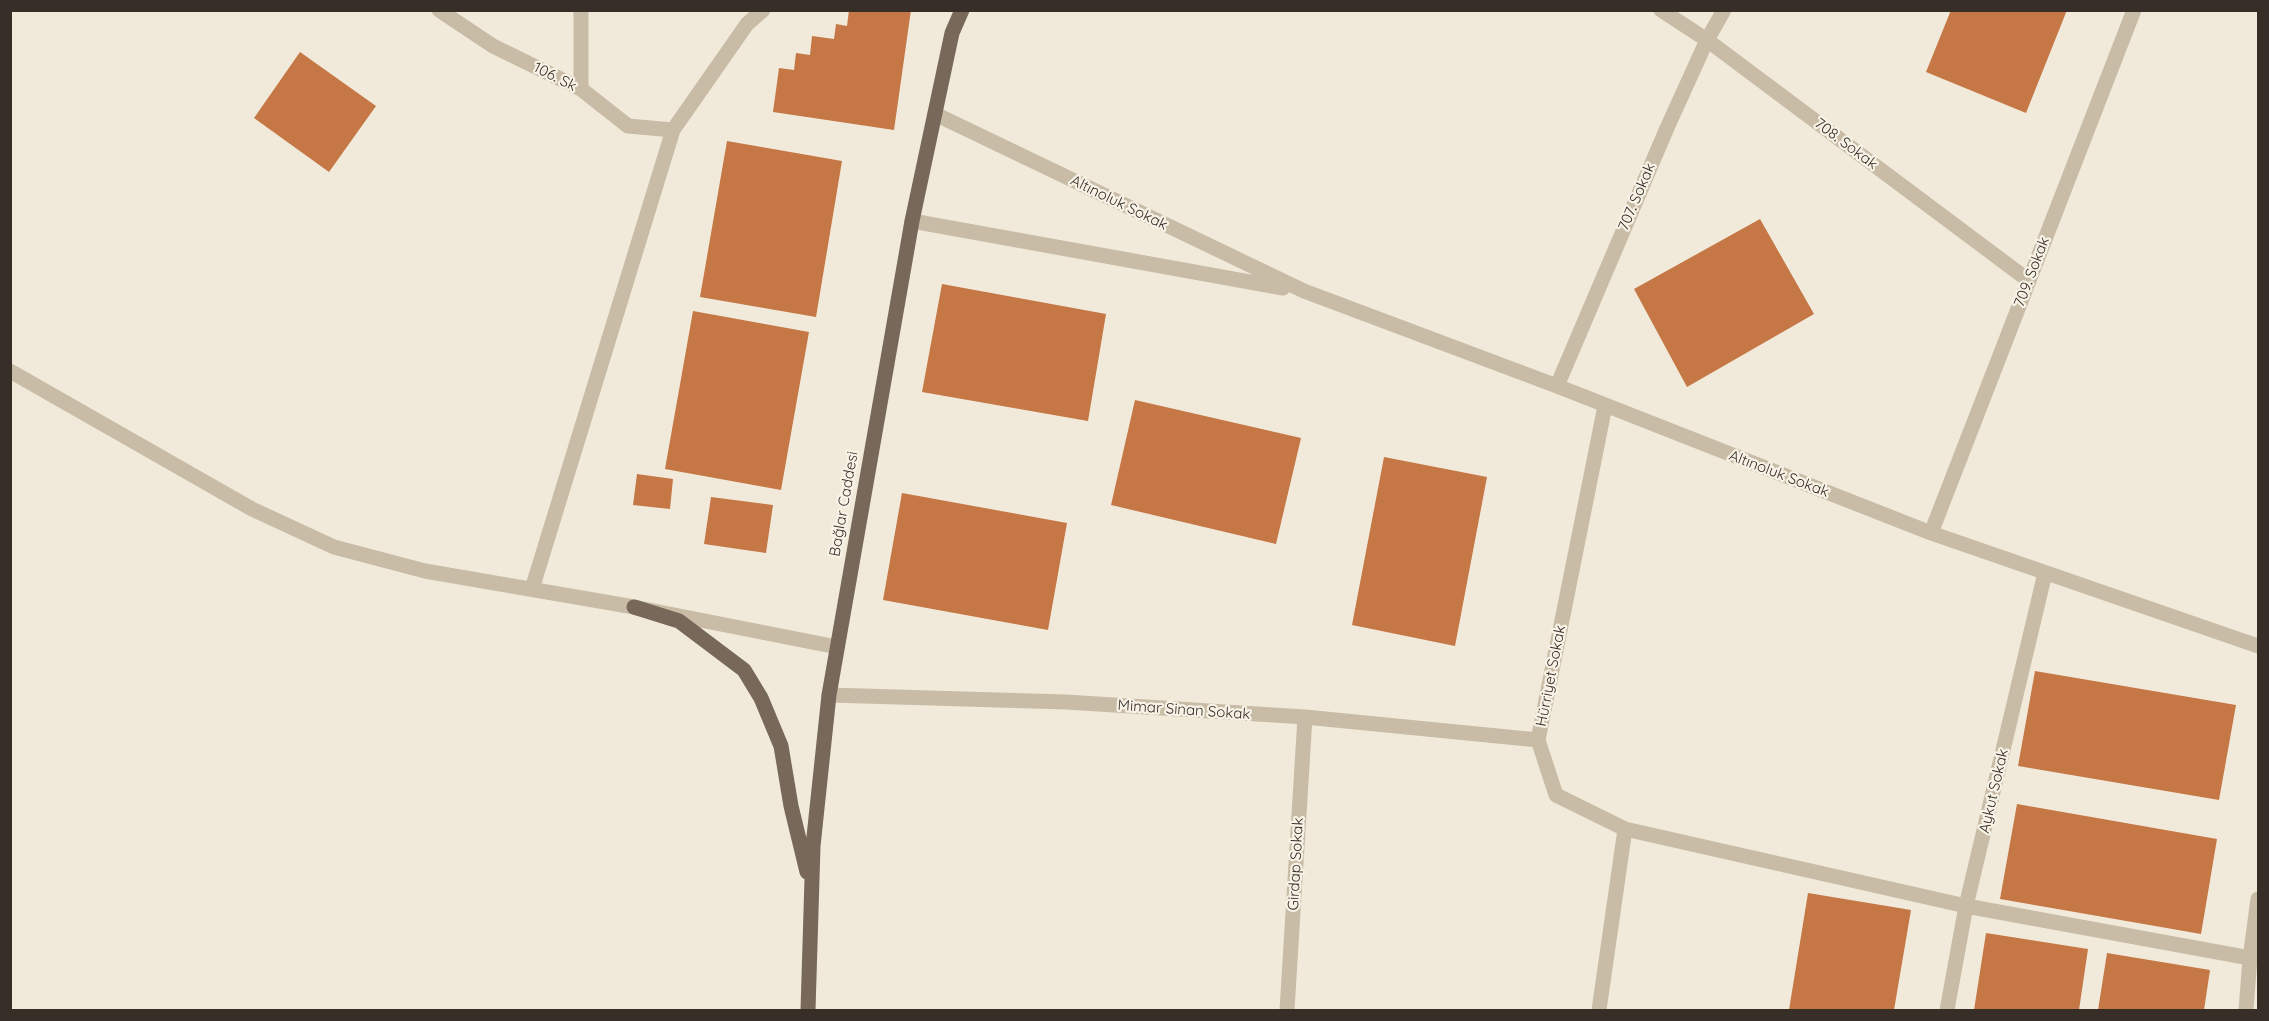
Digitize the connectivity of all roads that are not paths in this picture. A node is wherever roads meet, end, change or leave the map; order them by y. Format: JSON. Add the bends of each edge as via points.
{"nodes":[{"id":1,"x":439,"y":10,"type":"edge"},
{"id":2,"x":581,"y":10,"type":"edge"},
{"id":3,"x":763,"y":10,"type":"edge"},
{"id":4,"x":962,"y":10,"type":"edge"},
{"id":5,"x":1661,"y":10,"type":"edge"},
{"id":6,"x":1724,"y":10,"type":"edge"},
{"id":7,"x":2134,"y":10,"type":"edge"},
{"id":8,"x":1707,"y":40,"type":"junction"},
{"id":9,"x":581,"y":89,"type":"junction"},
{"id":10,"x":935,"y":114,"type":"junction"},
{"id":11,"x":673,"y":130,"type":"junction"},
{"id":12,"x":912,"y":221,"type":"junction"},
{"id":13,"x":2028,"y":280,"type":"junction"},
{"id":14,"x":1304,"y":291,"type":"junction"},
{"id":15,"x":10,"y":371,"type":"edge"},
{"id":16,"x":1557,"y":386,"type":"junction"},
{"id":17,"x":1605,"y":406,"type":"junction"},
{"id":18,"x":1931,"y":533,"type":"junction"},
{"id":19,"x":2045,"y":573,"type":"junction"},
{"id":20,"x":532,"y":589,"type":"junction"},
{"id":21,"x":634,"y":607,"type":"junction"},
{"id":22,"x":2259,"y":646,"type":"edge"},
{"id":23,"x":837,"y":647,"type":"junction"},
{"id":24,"x":829,"y":695,"type":"junction"},
{"id":25,"x":1305,"y":717,"type":"junction"},
{"id":26,"x":1538,"y":740,"type":"junction"},
{"id":27,"x":1625,"y":830,"type":"junction"},
{"id":28,"x":812,"y":890,"type":"junction"},
{"id":29,"x":2259,"y":899,"type":"edge"},
{"id":30,"x":1966,"y":906,"type":"junction"},
{"id":31,"x":2250,"y":958,"type":"junction"},
{"id":32,"x":808,"y":1011,"type":"edge"},
{"id":33,"x":1287,"y":1011,"type":"edge"},
{"id":34,"x":1599,"y":1011,"type":"edge"},
{"id":35,"x":1947,"y":1011,"type":"edge"},
{"id":36,"x":2246,"y":1011,"type":"edge"}],
"edges":[{"from":1,"to":9,"type":"street","name":"106. Sk","via":[[493,46]]},
{"from":2,"to":9,"type":"street"},
{"from":3,"to":11,"type":"street","via":[[747,24]]},
{"from":4,"to":10,"type":"main road","name":"Bağlar Caddesi","via":[[952,33]]},
{"from":5,"to":8,"type":"street","name":"708. Sokak"},
{"from":6,"to":8,"type":"street","name":"707. Sokak"},
{"from":7,"to":13,"type":"street","name":"709. Sokak"},
{"from":8,"to":13,"type":"street","name":"708. Sokak"},
{"from":8,"to":16,"type":"street","name":"707. Sokak"},
{"from":9,"to":11,"type":"street","name":"106. Sk","via":[[628,126]]},
{"from":10,"to":12,"type":"main road","name":"Bağlar Caddesi"},
{"from":10,"to":14,"type":"street","name":"Altınoluk Sokak"},
{"from":11,"to":20,"type":"street"},
{"from":12,"to":14,"type":"street","name":"Altınoluk Sokak"},
{"from":12,"to":23,"type":"main road","name":"Bağlar Caddesi"},
{"from":13,"to":18,"type":"street","name":"709. Sokak"},
{"from":14,"to":16,"type":"street","name":"Altınoluk Sokak"},
{"from":15,"to":20,"type":"street","via":[[252,508],[334,547],[425,570]]},
{"from":16,"to":17,"type":"street","name":"Altınoluk Sokak"},
{"from":17,"to":18,"type":"street","name":"Altınoluk Sokak"},
{"from":17,"to":26,"type":"street","name":"Hürriyet Sokak"},
{"from":18,"to":19,"type":"street","name":"Altınoluk Sokak"},
{"from":19,"to":22,"type":"street","name":"Altınoluk Sokak"},
{"from":19,"to":30,"type":"street","name":"Aykut Sokak"},
{"from":20,"to":21,"type":"street"},
{"from":21,"to":23,"type":"street"},
{"from":21,"to":28,"type":"main road","via":[[679,621],[744,670],[761,698],[781,746]]},
{"from":23,"to":24,"type":"main road","name":"Bağlar Caddesi"},
{"from":24,"to":25,"type":"street","name":"Mimar Sinan Sokak","via":[[1066,702]]},
{"from":24,"to":28,"type":"main road","name":"Bağlar Caddesi"},
{"from":25,"to":26,"type":"street","name":"Mimar Sinan Sokak"},
{"from":25,"to":33,"type":"street","name":"Girdap Sokak"},
{"from":26,"to":27,"type":"street","name":"Hürriyet Sokak","via":[[1556,795]]},
{"from":27,"to":30,"type":"street","name":"Hürriyet Sokak"},
{"from":27,"to":34,"type":"street"},
{"from":28,"to":32,"type":"main road","name":"Bağlar Caddesi"},
{"from":29,"to":31,"type":"street"},
{"from":30,"to":31,"type":"street","name":"Hürriyet Sokak"},
{"from":30,"to":35,"type":"street","name":"Aykut Sokak"},
{"from":31,"to":36,"type":"street"}]}
